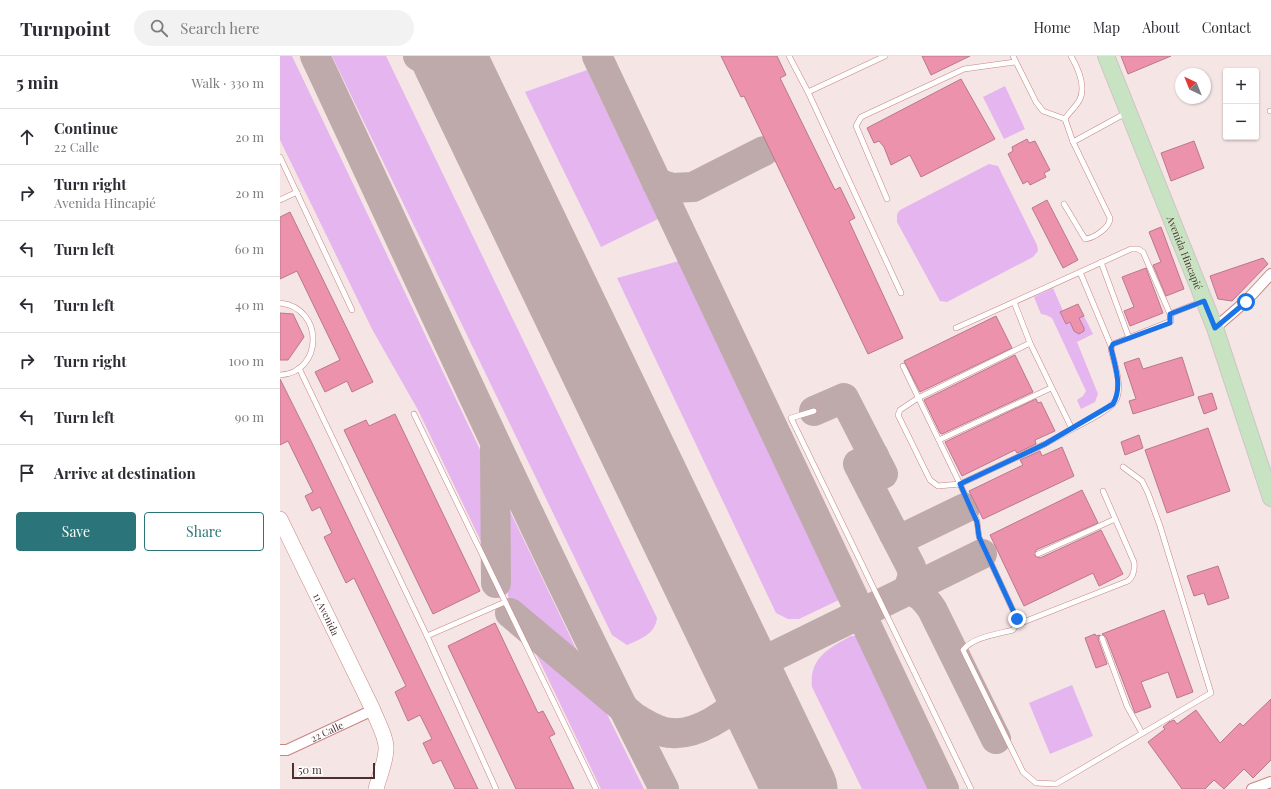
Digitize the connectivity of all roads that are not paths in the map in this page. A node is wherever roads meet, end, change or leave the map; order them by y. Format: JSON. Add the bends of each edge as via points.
{"nodes":[{"id":1,"x":789,"y":56,"type":"edge"},
{"id":2,"x":885,"y":56,"type":"edge"},
{"id":3,"x":1071,"y":56,"type":"edge"},
{"id":4,"x":1106,"y":56,"type":"edge"},
{"id":5,"x":1014,"y":59,"type":"edge"},
{"id":6,"x":808,"y":92,"type":"junction"},
{"id":7,"x":1129,"y":111,"type":"junction"},
{"id":8,"x":1064,"y":119,"type":"junction"},
{"id":9,"x":1073,"y":142,"type":"junction"},
{"id":10,"x":280,"y":157,"type":"edge"},
{"id":11,"x":297,"y":192,"type":"junction"},
{"id":12,"x":887,"y":198,"type":"dead end"},
{"id":13,"x":280,"y":200,"type":"edge"},
{"id":14,"x":1064,"y":204,"type":"dead end"},
{"id":15,"x":1101,"y":262,"type":"junction"},
{"id":16,"x":1080,"y":272,"type":"junction"},
{"id":17,"x":1271,"y":274,"type":"edge"},
{"id":18,"x":901,"y":293,"type":"dead end"},
{"id":19,"x":1204,"y":301,"type":"junction"},
{"id":20,"x":1014,"y":302,"type":"junction"},
{"id":21,"x":280,"y":303,"type":"edge"},
{"id":22,"x":352,"y":310,"type":"dead end"},
{"id":23,"x":1170,"y":314,"type":"junction"},
{"id":24,"x":956,"y":328,"type":"dead end"},
{"id":25,"x":1215,"y":328,"type":"junction"},
{"id":26,"x":1129,"y":338,"type":"junction"},
{"id":27,"x":1030,"y":343,"type":"junction"},
{"id":28,"x":1111,"y":346,"type":"junction"},
{"id":29,"x":903,"y":366,"type":"dead end"},
{"id":30,"x":299,"y":368,"type":"junction"},
{"id":31,"x":280,"y":375,"type":"edge"},
{"id":32,"x":1051,"y":388,"type":"junction"},
{"id":33,"x":918,"y":398,"type":"junction"},
{"id":34,"x":814,"y":411,"type":"dead end"},
{"id":35,"x":414,"y":414,"type":"dead end"},
{"id":36,"x":1072,"y":430,"type":"junction"},
{"id":37,"x":939,"y":440,"type":"junction"},
{"id":38,"x":1123,"y":467,"type":"dead end"},
{"id":39,"x":1265,"y":467,"type":"edge"},
{"id":40,"x":960,"y":484,"type":"junction"},
{"id":41,"x":1103,"y":491,"type":"dead end"},
{"id":42,"x":1271,"y":498,"type":"edge"},
{"id":43,"x":280,"y":519,"type":"edge"},
{"id":44,"x":1115,"y":519,"type":"junction"},
{"id":45,"x":1038,"y":554,"type":"dead end"},
{"id":46,"x":505,"y":602,"type":"junction"},
{"id":47,"x":1016,"y":625,"type":"junction"},
{"id":48,"x":427,"y":636,"type":"junction"},
{"id":49,"x":1102,"y":638,"type":"dead end"},
{"id":50,"x":373,"y":710,"type":"junction"},
{"id":51,"x":1142,"y":733,"type":"junction"},
{"id":52,"x":280,"y":750,"type":"edge"},
{"id":53,"x":1271,"y":782,"type":"edge"},
{"id":54,"x":376,"y":789,"type":"edge"},
{"id":55,"x":496,"y":789,"type":"edge"},
{"id":56,"x":596,"y":789,"type":"edge"},
{"id":57,"x":971,"y":789,"type":"edge"},
{"id":58,"x":1252,"y":789,"type":"edge"}],
"edges":[{"from":1,"to":6,"type":"lane"},
{"from":2,"to":6,"type":"lane"},
{"from":3,"to":8,"type":"lane","via":[[1078,68],[1083,90],[1080,100]]},
{"from":4,"to":7,"type":"main road","name":"Avenida Hincapié"},
{"from":5,"to":8,"type":"lane","via":[[1043,111]]},
{"from":5,"to":12,"type":"lane","via":[[964,69],[861,117],[856,126]]},
{"from":6,"to":18,"type":"lane"},
{"from":7,"to":9,"type":"lane"},
{"from":7,"to":19,"type":"main road","name":"Avenida Hincapié"},
{"from":8,"to":9,"type":"lane"},
{"from":9,"to":14,"type":"lane","via":[[1110,218],[1110,223],[1097,234],[1085,239]]},
{"from":10,"to":11,"type":"lane"},
{"from":11,"to":13,"type":"lane"},
{"from":11,"to":22,"type":"lane"},
{"from":15,"to":16,"type":"lane"},
{"from":15,"to":23,"type":"lane","via":[[1131,250],[1138,249],[1143,252]]},
{"from":15,"to":26,"type":"lane"},
{"from":16,"to":20,"type":"lane"},
{"from":16,"to":28,"type":"lane"},
{"from":17,"to":25,"type":"street","via":[[1246,302]]},
{"from":19,"to":23,"type":"lane"},
{"from":19,"to":25,"type":"main road","name":"Avenida Hincapié"},
{"from":20,"to":24,"type":"lane"},
{"from":20,"to":27,"type":"lane"},
{"from":21,"to":30,"type":"lane","via":[[296,308],[311,326],[312,349]]},
{"from":23,"to":26,"type":"lane","via":[[1170,323]]},
{"from":25,"to":39,"type":"main road","name":"Avenida Hincapié"},
{"from":26,"to":28,"type":"lane"},
{"from":27,"to":32,"type":"lane"},
{"from":27,"to":33,"type":"lane"},
{"from":28,"to":36,"type":"lane","via":[[1118,381],[1118,397],[1113,404]]},
{"from":29,"to":33,"type":"lane"},
{"from":30,"to":31,"type":"lane"},
{"from":30,"to":48,"type":"lane"},
{"from":32,"to":36,"type":"lane"},
{"from":32,"to":37,"type":"lane"},
{"from":33,"to":37,"type":"lane"},
{"from":33,"to":40,"type":"lane","via":[[900,410],[899,419],[933,483],[938,486]]},
{"from":34,"to":57,"type":"lane","via":[[791,418]]},
{"from":35,"to":46,"type":"lane"},
{"from":36,"to":40,"type":"lane"},
{"from":37,"to":40,"type":"lane"},
{"from":38,"to":51,"type":"lane","via":[[1142,481],[1148,493],[1211,693]]},
{"from":39,"to":42,"type":"main road","name":"Avenida Hincapié"},
{"from":40,"to":47,"type":"lane","via":[[977,522],[979,537],[1017,619]]},
{"from":41,"to":44,"type":"lane"},
{"from":43,"to":50,"type":"main road","name":"11 Avenida"},
{"from":44,"to":45,"type":"lane"},
{"from":44,"to":47,"type":"lane","via":[[1134,562],[1132,578],[1128,582]]},
{"from":46,"to":48,"type":"lane"},
{"from":46,"to":56,"type":"lane"},
{"from":47,"to":51,"type":"lane","via":[[1013,630],[988,636],[966,646],[963,650],[1023,772],[1036,783],[1056,784]]},
{"from":48,"to":55,"type":"lane"},
{"from":49,"to":51,"type":"lane","via":[[1127,706]]},
{"from":50,"to":52,"type":"street","name":"22 Calle","via":[[287,750]]},
{"from":50,"to":54,"type":"main road","name":"11 Avenida","via":[[386,745]]},
{"from":53,"to":58,"type":"street"}]}
